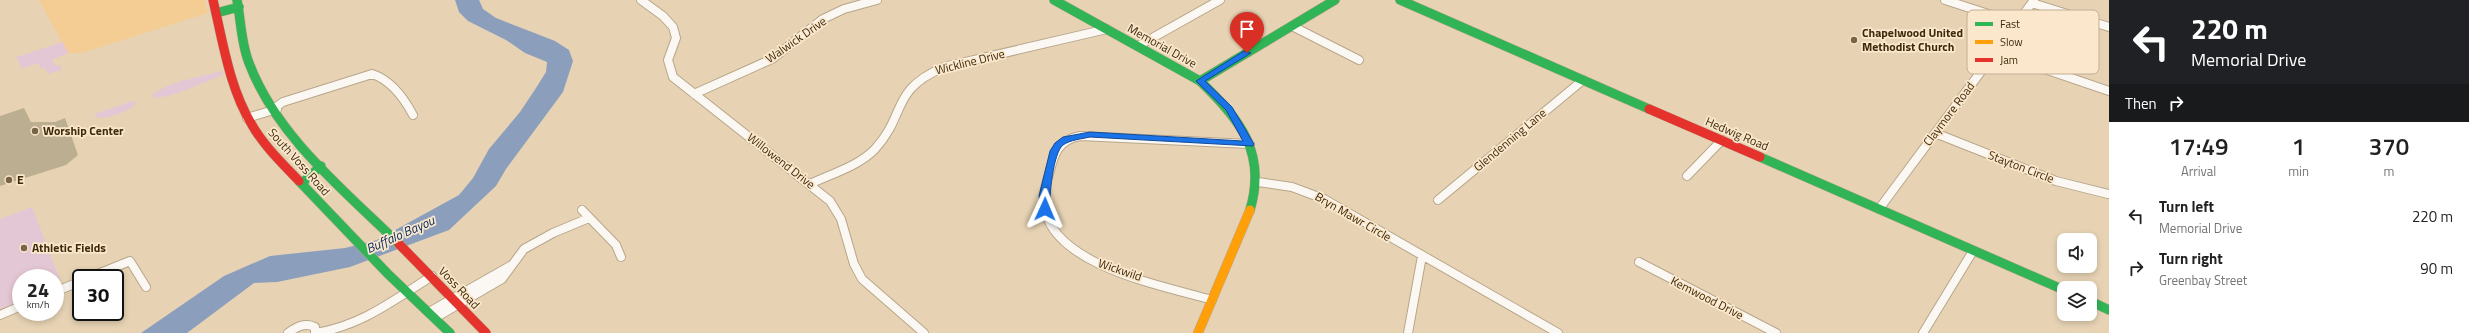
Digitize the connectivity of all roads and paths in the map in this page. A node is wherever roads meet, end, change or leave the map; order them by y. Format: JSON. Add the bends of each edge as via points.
{"nodes":[{"id":1,"x":213,"y":0,"type":"edge"},
{"id":2,"x":641,"y":0,"type":"edge"},
{"id":3,"x":877,"y":0,"type":"edge"},
{"id":4,"x":1054,"y":0,"type":"edge"},
{"id":5,"x":1220,"y":0,"type":"edge"},
{"id":6,"x":1335,"y":0,"type":"edge"},
{"id":7,"x":1400,"y":0,"type":"edge"},
{"id":8,"x":1944,"y":0,"type":"edge"},
{"id":9,"x":2033,"y":1,"type":"edge"},
{"id":10,"x":238,"y":4,"type":"edge"},
{"id":11,"x":1974,"y":10,"type":"edge"},
{"id":12,"x":2026,"y":10,"type":"edge"},
{"id":13,"x":2059,"y":10,"type":"edge"},
{"id":14,"x":216,"y":13,"type":"junction"},
{"id":15,"x":2099,"y":24,"type":"edge"},
{"id":16,"x":1292,"y":26,"type":"junction"},
{"id":17,"x":2109,"y":27,"type":"edge"},
{"id":18,"x":1107,"y":30,"type":"junction"},
{"id":19,"x":1138,"y":46,"type":"junction"},
{"id":20,"x":1359,"y":60,"type":"dead end"},
{"id":21,"x":1979,"y":74,"type":"edge"},
{"id":22,"x":2059,"y":74,"type":"edge"},
{"id":23,"x":1583,"y":80,"type":"junction"},
{"id":24,"x":1200,"y":81,"type":"junction"},
{"id":25,"x":2109,"y":91,"type":"edge"},
{"id":26,"x":694,"y":94,"type":"junction"},
{"id":27,"x":272,"y":109,"type":"junction"},
{"id":28,"x":413,"y":115,"type":"dead end"},
{"id":29,"x":247,"y":118,"type":"junction"},
{"id":30,"x":1935,"y":133,"type":"junction"},
{"id":31,"x":1722,"y":140,"type":"junction"},
{"id":32,"x":1250,"y":144,"type":"junction"},
{"id":33,"x":321,"y":166,"type":"junction"},
{"id":34,"x":1687,"y":176,"type":"dead end"},
{"id":35,"x":1258,"y":182,"type":"junction"},
{"id":36,"x":302,"y":184,"type":"junction"},
{"id":37,"x":810,"y":184,"type":"junction"},
{"id":38,"x":2108,"y":194,"type":"edge"},
{"id":39,"x":1438,"y":200,"type":"dead end"},
{"id":40,"x":1879,"y":209,"type":"junction"},
{"id":41,"x":582,"y":210,"type":"dead end"},
{"id":42,"x":589,"y":218,"type":"junction"},
{"id":43,"x":1973,"y":251,"type":"junction"},
{"id":44,"x":1422,"y":256,"type":"junction"},
{"id":45,"x":621,"y":257,"type":"dead end"},
{"id":46,"x":415,"y":260,"type":"joint"},
{"id":47,"x":1639,"y":262,"type":"dead end"},
{"id":48,"x":110,"y":269,"type":"edge"},
{"id":49,"x":432,"y":276,"type":"junction"},
{"id":50,"x":146,"y":286,"type":"dead end"},
{"id":51,"x":2057,"y":287,"type":"edge"},
{"id":52,"x":406,"y":291,"type":"junction"},
{"id":53,"x":1212,"y":300,"type":"junction"},
{"id":54,"x":455,"y":301,"type":"junction"},
{"id":55,"x":2097,"y":304,"type":"edge"},
{"id":56,"x":12,"y":310,"type":"edge"},
{"id":57,"x":2109,"y":310,"type":"edge"},
{"id":58,"x":0,"y":315,"type":"edge"},
{"id":59,"x":432,"y":315,"type":"junction"},
{"id":60,"x":288,"y":333,"type":"edge"},
{"id":61,"x":315,"y":333,"type":"edge"},
{"id":62,"x":450,"y":333,"type":"edge"},
{"id":63,"x":486,"y":333,"type":"edge"},
{"id":64,"x":924,"y":333,"type":"edge"},
{"id":65,"x":1198,"y":333,"type":"edge"},
{"id":66,"x":1408,"y":333,"type":"edge"},
{"id":67,"x":1558,"y":333,"type":"edge"},
{"id":68,"x":1776,"y":333,"type":"edge"},
{"id":69,"x":1923,"y":333,"type":"edge"}],
"edges":[{"from":1,"to":14,"type":"street","name":"South Voss Road"},
{"from":2,"to":26,"type":"street","name":"Willowend Drive","via":[[673,27],[676,38],[668,60],[673,77]]},
{"from":3,"to":26,"type":"street","name":"Walwick Drive","via":[[844,9],[823,19],[772,59]]},
{"from":4,"to":18,"type":"street","name":"Memorial Drive"},
{"from":5,"to":19,"type":"street"},
{"from":6,"to":16,"type":"street"},
{"from":7,"to":23,"type":"street","name":"Hedwig Road"},
{"from":8,"to":11,"type":"street"},
{"from":9,"to":12,"type":"street","name":"Claymore Road"},
{"from":9,"to":13,"type":"street"},
{"from":10,"to":14,"type":"street"},
{"from":10,"to":27,"type":"street","name":"South Voss Road","via":[[250,62]]},
{"from":14,"to":29,"type":"street","name":"South Voss Road","via":[[228,67]]},
{"from":15,"to":17,"type":"street"},
{"from":16,"to":20,"type":"street"},
{"from":16,"to":24,"type":"street"},
{"from":18,"to":19,"type":"street","name":"Memorial Drive"},
{"from":18,"to":37,"type":"street","name":"Wickline Drive","via":[[944,67],[921,76],[908,89],[875,150]]},
{"from":19,"to":24,"type":"street","name":"Memorial Drive"},
{"from":21,"to":30,"type":"street","name":"Claymore Road"},
{"from":22,"to":25,"type":"street"},
{"from":23,"to":31,"type":"street","name":"Hedwig Road"},
{"from":23,"to":39,"type":"street","name":"Glendenning Lane"},
{"from":24,"to":32,"type":"street","name":"Memorial Drive","via":[[1229,109]]},
{"from":26,"to":37,"type":"street","name":"Willowend Drive"},
{"from":27,"to":28,"type":"street","via":[[304,100],[372,74],[384,78],[407,103]]},
{"from":27,"to":29,"type":"street"},
{"from":27,"to":33,"type":"street","name":"South Voss Road","via":[[288,132]]},
{"from":29,"to":36,"type":"street","name":"South Voss Road","via":[[265,145]]},
{"from":30,"to":38,"type":"street","name":"Stayton Circle","via":[[2056,181]]},
{"from":30,"to":40,"type":"street","name":"Claymore Road"},
{"from":31,"to":34,"type":"street"},
{"from":31,"to":40,"type":"street","name":"Hedwig Road"},
{"from":32,"to":35,"type":"street","name":"Memorial Drive"},
{"from":32,"to":53,"type":"street","name":"Wickwild","via":[[1090,135],[1067,139],[1058,144],[1054,151],[1044,196],[1045,209],[1050,221],[1070,244],[1101,266]]},
{"from":33,"to":36,"type":"street"},
{"from":33,"to":46,"type":"street","name":"South Voss Road"},
{"from":35,"to":44,"type":"street","name":"Bryn Mawr Circle","via":[[1292,187],[1324,199]]},
{"from":35,"to":53,"type":"street","name":"Memorial Drive","via":[[1254,200]]},
{"from":36,"to":52,"type":"street","name":"South Voss Road"},
{"from":37,"to":64,"type":"street","name":"Willowend Drive","via":[[830,201],[841,219],[854,264],[862,279]]},
{"from":40,"to":43,"type":"street","name":"Hedwig Road"},
{"from":41,"to":42,"type":"street"},
{"from":42,"to":45,"type":"street","via":[[616,245]]},
{"from":42,"to":54,"type":"street","via":[[524,249],[502,279]]},
{"from":43,"to":51,"type":"street","name":"Hedwig Road"},
{"from":43,"to":69,"type":"street"},
{"from":44,"to":66,"type":"street"},
{"from":44,"to":67,"type":"street","name":"Bryn Mawr Circle"},
{"from":46,"to":49,"type":"street","name":"Voss Road"},
{"from":47,"to":68,"type":"street","name":"Kemwood Drive"},
{"from":48,"to":50,"type":"street","via":[[130,261]]},
{"from":49,"to":52,"type":"street"},
{"from":49,"to":54,"type":"street","name":"Voss Road"},
{"from":52,"to":59,"type":"street"},
{"from":52,"to":61,"type":"street","via":[[380,312],[360,322],[334,331]]},
{"from":53,"to":65,"type":"street","name":"Memorial Drive"},
{"from":54,"to":59,"type":"street"},
{"from":54,"to":63,"type":"street","name":"Voss Road"},
{"from":55,"to":57,"type":"street"},
{"from":56,"to":58,"type":"street"},
{"from":59,"to":62,"type":"street"},
{"from":60,"to":61,"type":"street","via":[[309,324],[315,327]]}]}
